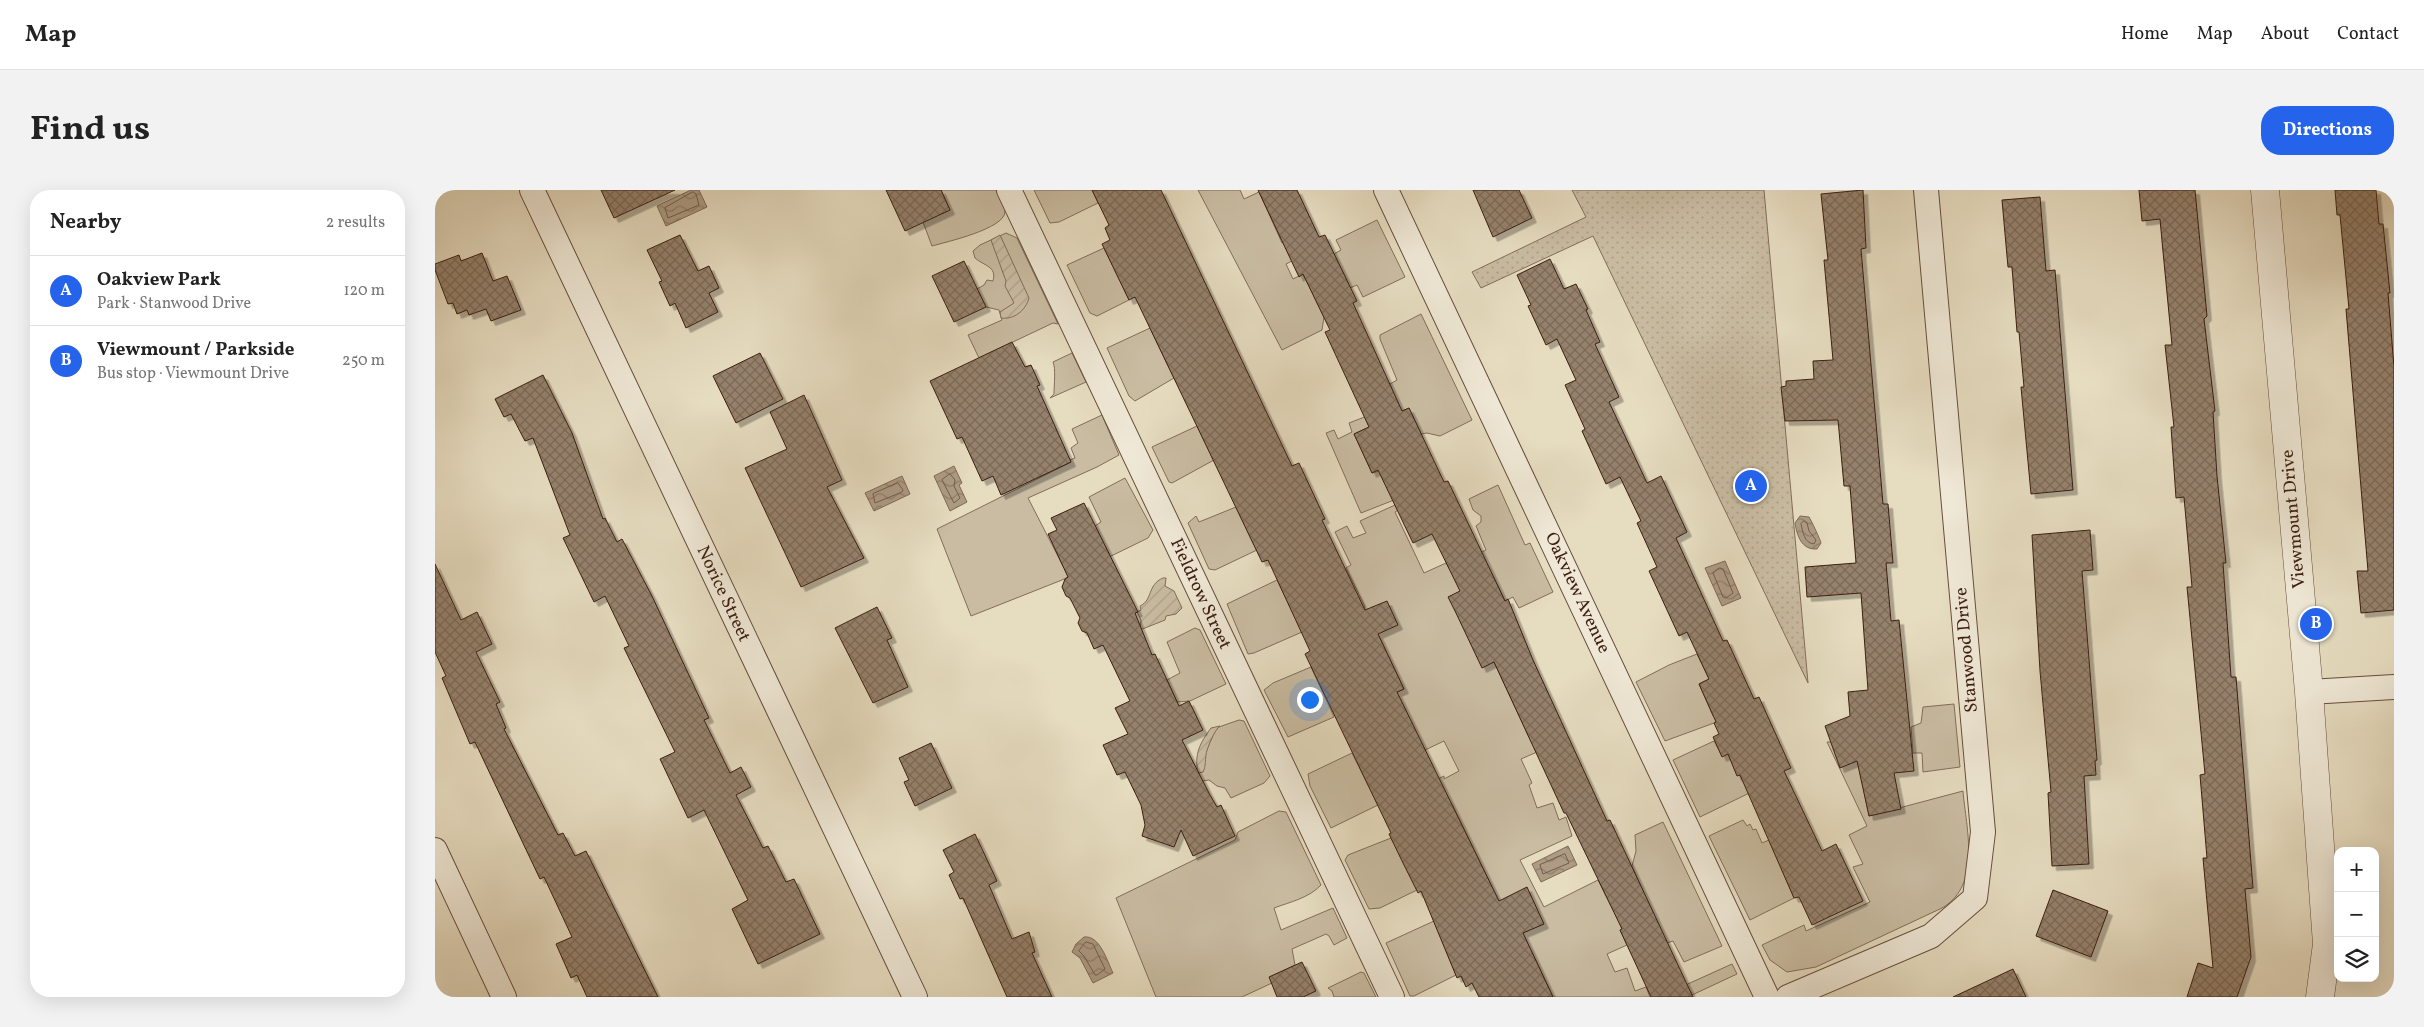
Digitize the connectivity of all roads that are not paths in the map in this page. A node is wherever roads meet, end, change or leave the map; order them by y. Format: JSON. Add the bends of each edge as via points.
{"nodes":[{"id":1,"x":532,"y":190,"type":"edge"},
{"id":2,"x":1009,"y":190,"type":"edge"},
{"id":3,"x":1386,"y":190,"type":"edge"},
{"id":4,"x":1926,"y":190,"type":"edge"},
{"id":5,"x":2265,"y":190,"type":"edge"},
{"id":6,"x":2394,"y":688,"type":"edge"},
{"id":7,"x":2309,"y":692,"type":"junction"},
{"id":8,"x":435,"y":850,"type":"edge"},
{"id":9,"x":504,"y":997,"type":"edge"},
{"id":10,"x":915,"y":997,"type":"edge"},
{"id":11,"x":1392,"y":997,"type":"edge"},
{"id":12,"x":1767,"y":997,"type":"edge"},
{"id":13,"x":1788,"y":997,"type":"edge"},
{"id":14,"x":2320,"y":997,"type":"edge"}],
"edges":[{"from":1,"to":10,"type":"street","name":"Norice Street"},
{"from":2,"to":11,"type":"street","name":"Fieldrow Street"},
{"from":3,"to":12,"type":"street","name":"Oakview Avenue"},
{"from":4,"to":13,"type":"street","name":"Stanwood Drive","via":[[1983,832],[1975,898],[1931,936]]},
{"from":5,"to":7,"type":"street","name":"Viewmount Drive"},
{"from":6,"to":7,"type":"street"},
{"from":7,"to":14,"type":"street","name":"Viewmount Drive","via":[[2327,944]]},
{"from":8,"to":9,"type":"street"}]}
